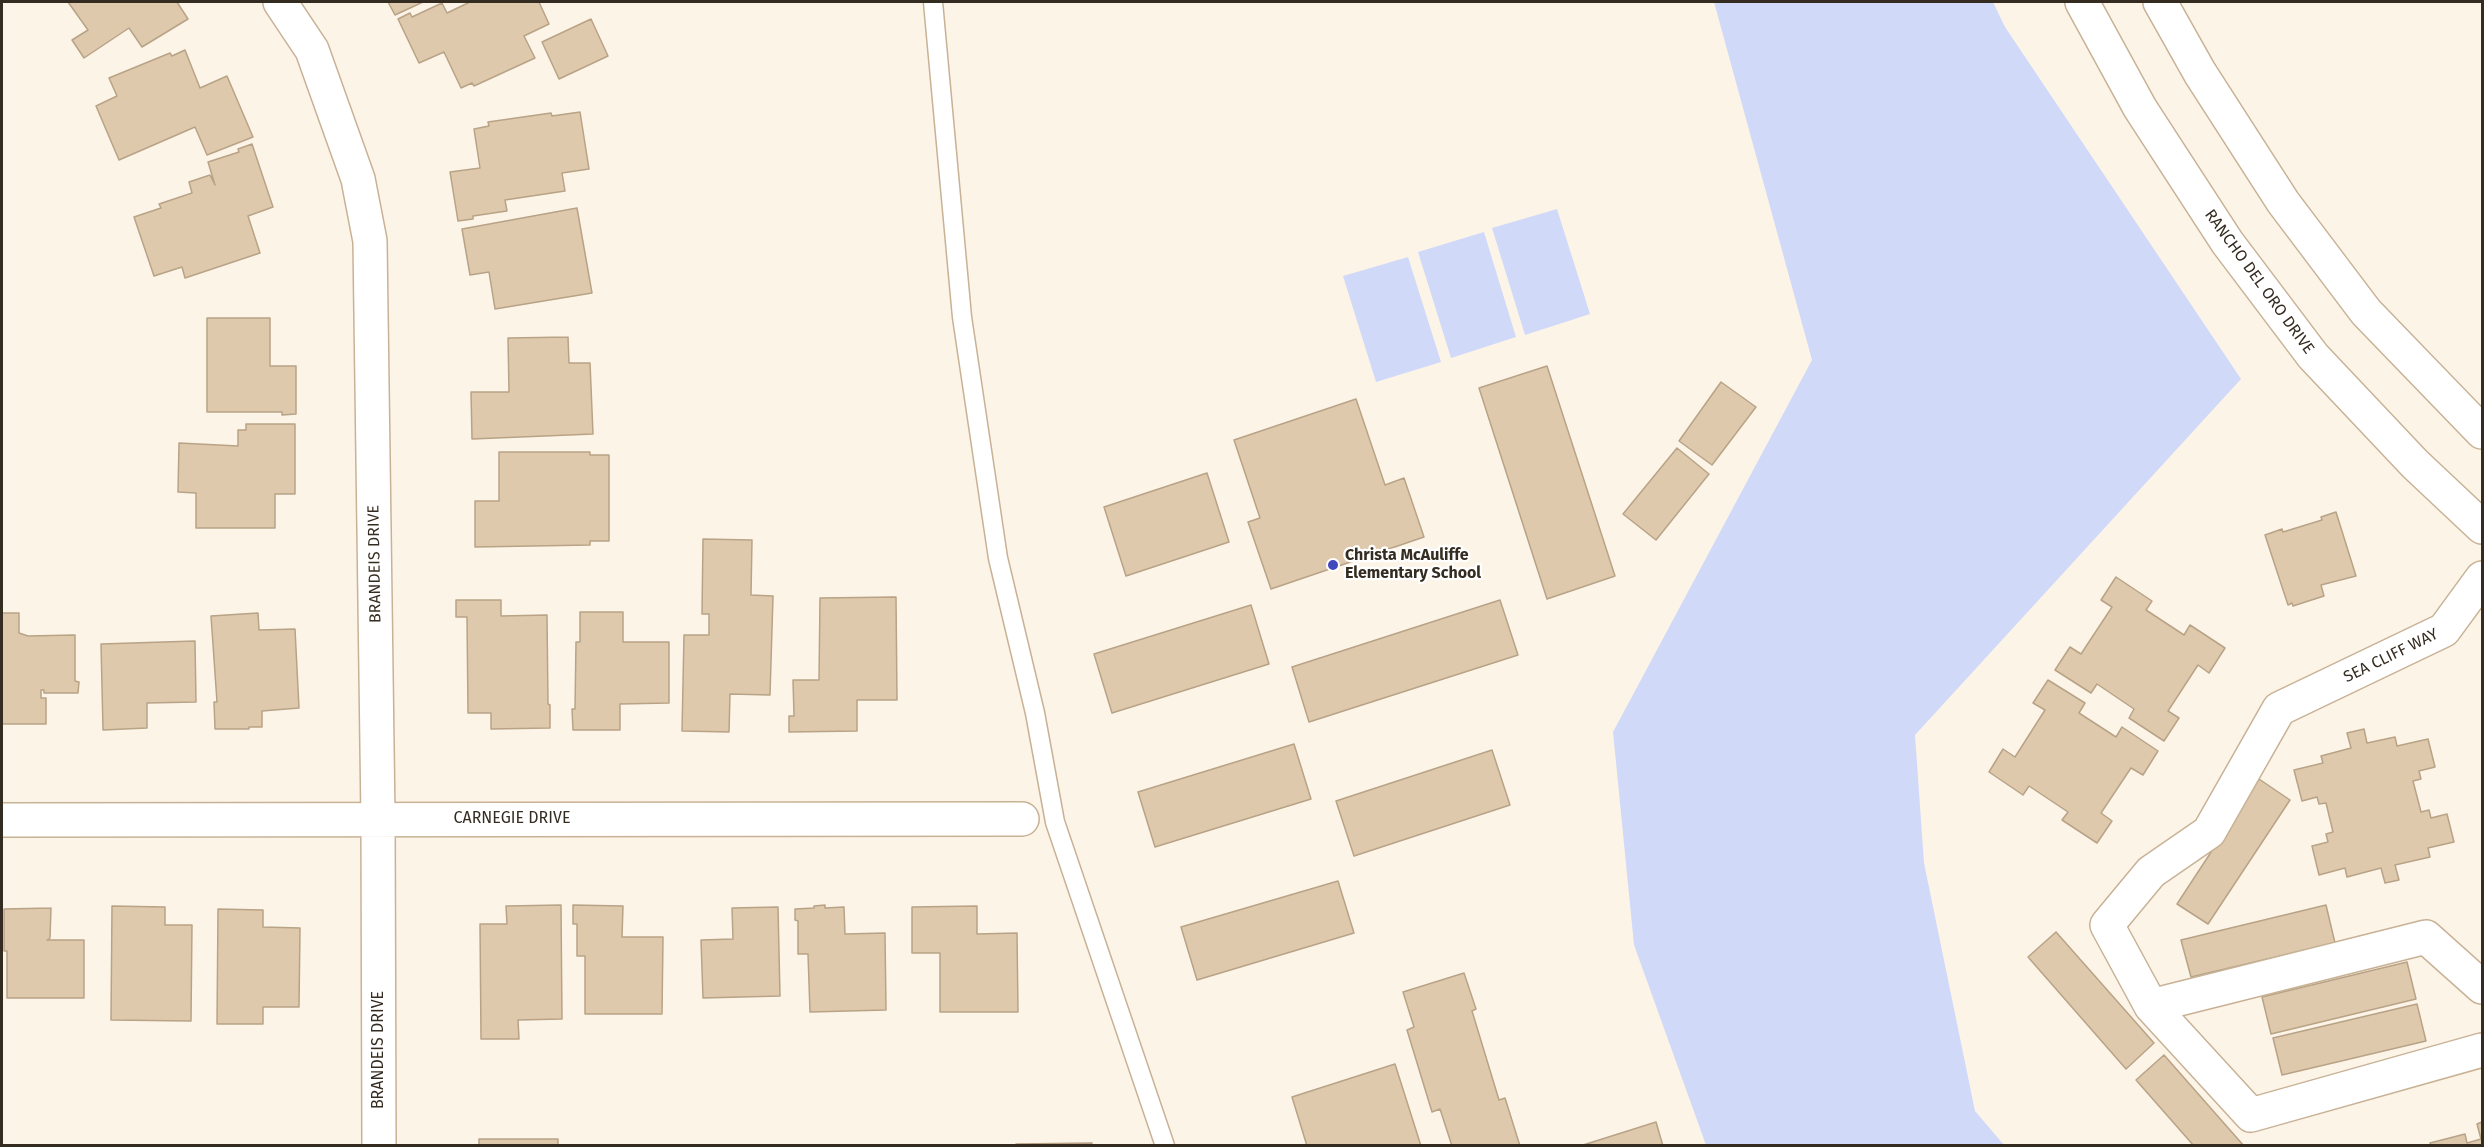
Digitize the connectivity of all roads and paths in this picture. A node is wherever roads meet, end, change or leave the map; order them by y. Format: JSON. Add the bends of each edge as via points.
{"nodes":[{"id":1,"x":280,"y":2,"type":"edge"},
{"id":2,"x":933,"y":2,"type":"edge"},
{"id":3,"x":2082,"y":2,"type":"edge"},
{"id":4,"x":2160,"y":2,"type":"edge"},
{"id":5,"x":2482,"y":432,"type":"edge"},
{"id":6,"x":2482,"y":527,"type":"edge"},
{"id":7,"x":2482,"y":578,"type":"edge"},
{"id":8,"x":378,"y":819,"type":"junction"},
{"id":9,"x":1022,"y":819,"type":"dead end"},
{"id":10,"x":2,"y":820,"type":"edge"},
{"id":11,"x":2482,"y":987,"type":"edge"},
{"id":12,"x":2151,"y":1006,"type":"junction"},
{"id":13,"x":2482,"y":1050,"type":"edge"},
{"id":14,"x":379,"y":1146,"type":"edge"},
{"id":15,"x":1166,"y":1146,"type":"edge"}],
"edges":[{"from":1,"to":8,"type":"street","name":"BRANDEIS DRIVE","via":[[312,50],[358,179],[370,241]]},
{"from":2,"to":15,"type":"lane","via":[[962,317],[998,558],[1035,713],[1055,822]]},
{"from":3,"to":6,"type":"street","name":"RANCHO DEL ORO DRIVE","via":[[2140,108],[2226,242],[2313,356],[2415,464]]},
{"from":4,"to":5,"type":"street","via":[[2200,73],[2283,202],[2366,312]]},
{"from":7,"to":12,"type":"street","name":"SEA CLIFF WAY","via":[[2444,630],[2279,709],[2209,832],[2151,872],[2107,925]]},
{"from":8,"to":9,"type":"street","name":"CARNEGIE DRIVE"},
{"from":8,"to":10,"type":"street","name":"CARNEGIE DRIVE"},
{"from":8,"to":14,"type":"street","name":"BRANDEIS DRIVE"},
{"from":11,"to":12,"type":"street","via":[[2426,937]]},
{"from":12,"to":13,"type":"street","via":[[2251,1115]]}]}
